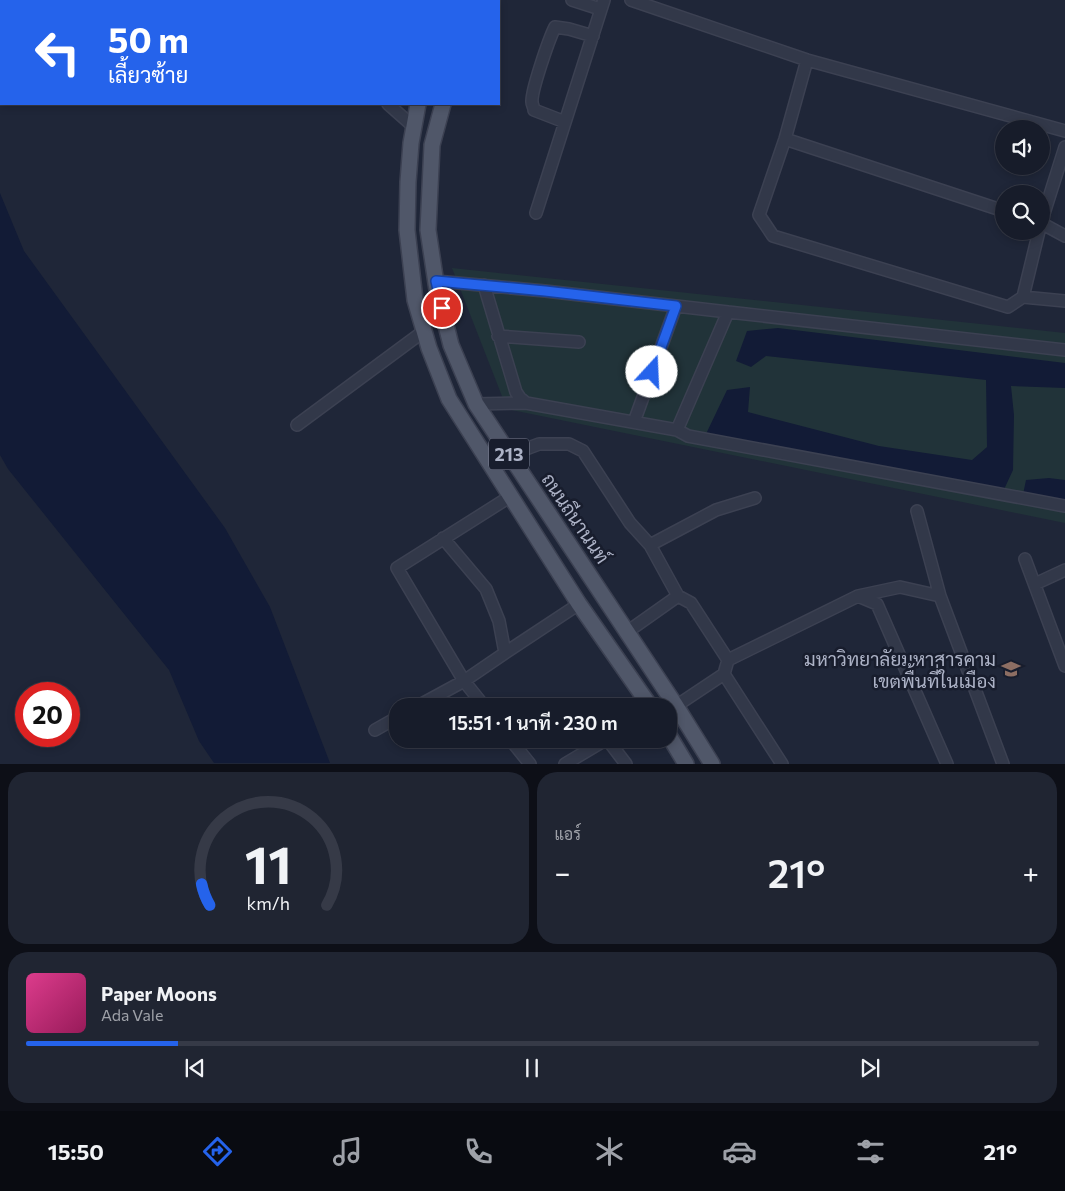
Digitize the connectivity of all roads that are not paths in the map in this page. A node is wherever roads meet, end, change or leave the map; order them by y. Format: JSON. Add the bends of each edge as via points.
{"nodes":[{"id":1,"x":572,"y":0,"type":"edge"},
{"id":2,"x":631,"y":0,"type":"edge"},
{"id":3,"x":602,"y":5,"type":"edge"},
{"id":4,"x":593,"y":36,"type":"junction"},
{"id":5,"x":807,"y":60,"type":"junction"},
{"id":6,"x":389,"y":105,"type":"edge"},
{"id":7,"x":418,"y":105,"type":"edge"},
{"id":8,"x":443,"y":105,"type":"edge"},
{"id":9,"x":565,"y":122,"type":"junction"},
{"id":10,"x":414,"y":127,"type":"junction"},
{"id":11,"x":1065,"y":131,"type":"edge"},
{"id":12,"x":785,"y":139,"type":"junction"},
{"id":13,"x":1065,"y":147,"type":"edge"},
{"id":14,"x":1050,"y":194,"type":"edge"},
{"id":15,"x":995,"y":208,"type":"edge"},
{"id":16,"x":536,"y":213,"type":"dead end"},
{"id":17,"x":1050,"y":228,"type":"edge"},
{"id":18,"x":1065,"y":236,"type":"edge"},
{"id":19,"x":1037,"y":240,"type":"edge"},
{"id":20,"x":436,"y":281,"type":"junction"},
{"id":21,"x":484,"y":285,"type":"junction"},
{"id":22,"x":1022,"y":297,"type":"junction"},
{"id":23,"x":1065,"y":301,"type":"edge"},
{"id":24,"x":676,"y":306,"type":"junction"},
{"id":25,"x":728,"y":312,"type":"junction"},
{"id":26,"x":424,"y":331,"type":"junction"},
{"id":27,"x":498,"y":336,"type":"junction"},
{"id":28,"x":579,"y":342,"type":"dead end"},
{"id":29,"x":1065,"y":350,"type":"edge"},
{"id":30,"x":526,"y":403,"type":"junction"},
{"id":31,"x":476,"y":404,"type":"junction"},
{"id":32,"x":634,"y":422,"type":"junction"},
{"id":33,"x":297,"y":425,"type":"dead end"},
{"id":34,"x":678,"y":430,"type":"junction"},
{"id":35,"x":510,"y":455,"type":"junction"},
{"id":36,"x":511,"y":496,"type":"junction"},
{"id":37,"x":754,"y":498,"type":"dead end"},
{"id":38,"x":1065,"y":506,"type":"edge"},
{"id":39,"x":917,"y":510,"type":"dead end"},
{"id":40,"x":442,"y":538,"type":"junction"},
{"id":41,"x":650,"y":545,"type":"junction"},
{"id":42,"x":1025,"y":560,"type":"dead end"},
{"id":43,"x":1065,"y":570,"type":"edge"},
{"id":44,"x":1035,"y":584,"type":"junction"},
{"id":45,"x":678,"y":596,"type":"junction"},
{"id":46,"x":858,"y":596,"type":"junction"},
{"id":47,"x":940,"y":596,"type":"junction"},
{"id":48,"x":579,"y":604,"type":"junction"},
{"id":49,"x":627,"y":632,"type":"junction"},
{"id":50,"x":505,"y":653,"type":"junction"},
{"id":51,"x":728,"y":660,"type":"junction"},
{"id":52,"x":1065,"y":666,"type":"edge"},
{"id":53,"x":724,"y":674,"type":"junction"},
{"id":54,"x":464,"y":681,"type":"junction"},
{"id":55,"x":433,"y":698,"type":"edge"},
{"id":56,"x":478,"y":698,"type":"edge"},
{"id":57,"x":644,"y":698,"type":"edge"},
{"id":58,"x":666,"y":698,"type":"edge"},
{"id":59,"x":677,"y":705,"type":"edge"},
{"id":60,"x":677,"y":715,"type":"edge"},
{"id":61,"x":389,"y":722,"type":"edge"},
{"id":62,"x":375,"y":730,"type":"dead end"},
{"id":63,"x":517,"y":748,"type":"edge"},
{"id":64,"x":676,"y":748,"type":"edge"},
{"id":65,"x":567,"y":763,"type":"edge"},
{"id":66,"x":530,"y":764,"type":"edge"},
{"id":67,"x":626,"y":764,"type":"edge"},
{"id":68,"x":686,"y":764,"type":"edge"},
{"id":69,"x":712,"y":764,"type":"edge"},
{"id":70,"x":782,"y":764,"type":"edge"},
{"id":71,"x":947,"y":764,"type":"edge"},
{"id":72,"x":1003,"y":764,"type":"edge"}],
"edges":[{"from":1,"to":3,"type":"street"},
{"from":2,"to":5,"type":"street"},
{"from":3,"to":4,"type":"street"},
{"from":4,"to":9,"type":"street"},
{"from":4,"to":9,"type":"street","via":[[555,27],[551,35],[532,102],[534,110]]},
{"from":5,"to":11,"type":"street"},
{"from":5,"to":12,"type":"street"},
{"from":6,"to":10,"type":"street"},
{"from":7,"to":10,"type":"main road","number":"213"},
{"from":8,"to":20,"type":"main road","name":"ถนนถีนานนท์","number":"213","via":[[432,144],[428,230]]},
{"from":9,"to":16,"type":"street"},
{"from":10,"to":26,"type":"main road","number":"213","via":[[407,230],[415,300]]},
{"from":12,"to":15,"type":"street"},
{"from":12,"to":22,"type":"street","via":[[759,215],[773,236],[1008,307]]},
{"from":13,"to":14,"type":"street"},
{"from":17,"to":18,"type":"street"},
{"from":19,"to":22,"type":"street"},
{"from":20,"to":21,"type":"street"},
{"from":20,"to":31,"type":"main road","name":"ถนนถีนานนท์","number":"213","via":[[451,345]]},
{"from":21,"to":24,"type":"street"},
{"from":21,"to":27,"type":"street"},
{"from":22,"to":23,"type":"street"},
{"from":24,"to":25,"type":"street"},
{"from":24,"to":32,"type":"street"},
{"from":25,"to":29,"type":"street"},
{"from":25,"to":34,"type":"street"},
{"from":26,"to":33,"type":"street"},
{"from":26,"to":36,"type":"main road","number":"213","via":[[449,399]]},
{"from":27,"to":28,"type":"street"},
{"from":27,"to":30,"type":"street","via":[[516,392]]},
{"from":30,"to":31,"type":"street"},
{"from":30,"to":32,"type":"street"},
{"from":31,"to":35,"type":"main road","name":"ถนนถีนานนท์","number":"213"},
{"from":32,"to":34,"type":"street"},
{"from":34,"to":38,"type":"street","via":[[688,436]]},
{"from":35,"to":41,"type":"street","via":[[538,444],[569,444],[583,451],[630,523]]},
{"from":35,"to":49,"type":"main road","name":"ถนนถีนานนท์","number":"213"},
{"from":36,"to":40,"type":"street"},
{"from":36,"to":48,"type":"main road","number":"213"},
{"from":37,"to":41,"type":"street","via":[[716,510]]},
{"from":39,"to":47,"type":"street"},
{"from":40,"to":50,"type":"street","via":[[486,589],[499,621]]},
{"from":40,"to":54,"type":"street","via":[[397,568]]},
{"from":41,"to":45,"type":"street"},
{"from":42,"to":44,"type":"street"},
{"from":43,"to":44,"type":"street"},
{"from":44,"to":52,"type":"street"},
{"from":45,"to":49,"type":"street"},
{"from":45,"to":51,"type":"street","via":[[691,603]]},
{"from":46,"to":47,"type":"street","via":[[900,587]]},
{"from":46,"to":51,"type":"street"},
{"from":46,"to":71,"type":"street","via":[[877,604]]},
{"from":47,"to":72,"type":"street"},
{"from":48,"to":50,"type":"street"},
{"from":48,"to":57,"type":"main road","number":"213"},
{"from":49,"to":58,"type":"main road","name":"ถนนถีนานนท์","number":"213"},
{"from":50,"to":54,"type":"street"},
{"from":51,"to":53,"type":"street"},
{"from":53,"to":59,"type":"street"},
{"from":53,"to":70,"type":"street"},
{"from":54,"to":55,"type":"street"},
{"from":54,"to":56,"type":"street"},
{"from":60,"to":69,"type":"main road","name":"ถนนถีนานนท์","number":"213"},
{"from":61,"to":62,"type":"street"},
{"from":63,"to":66,"type":"street"},
{"from":64,"to":68,"type":"main road"},
{"from":65,"to":67,"type":"street","via":[[606,739]]}]}
